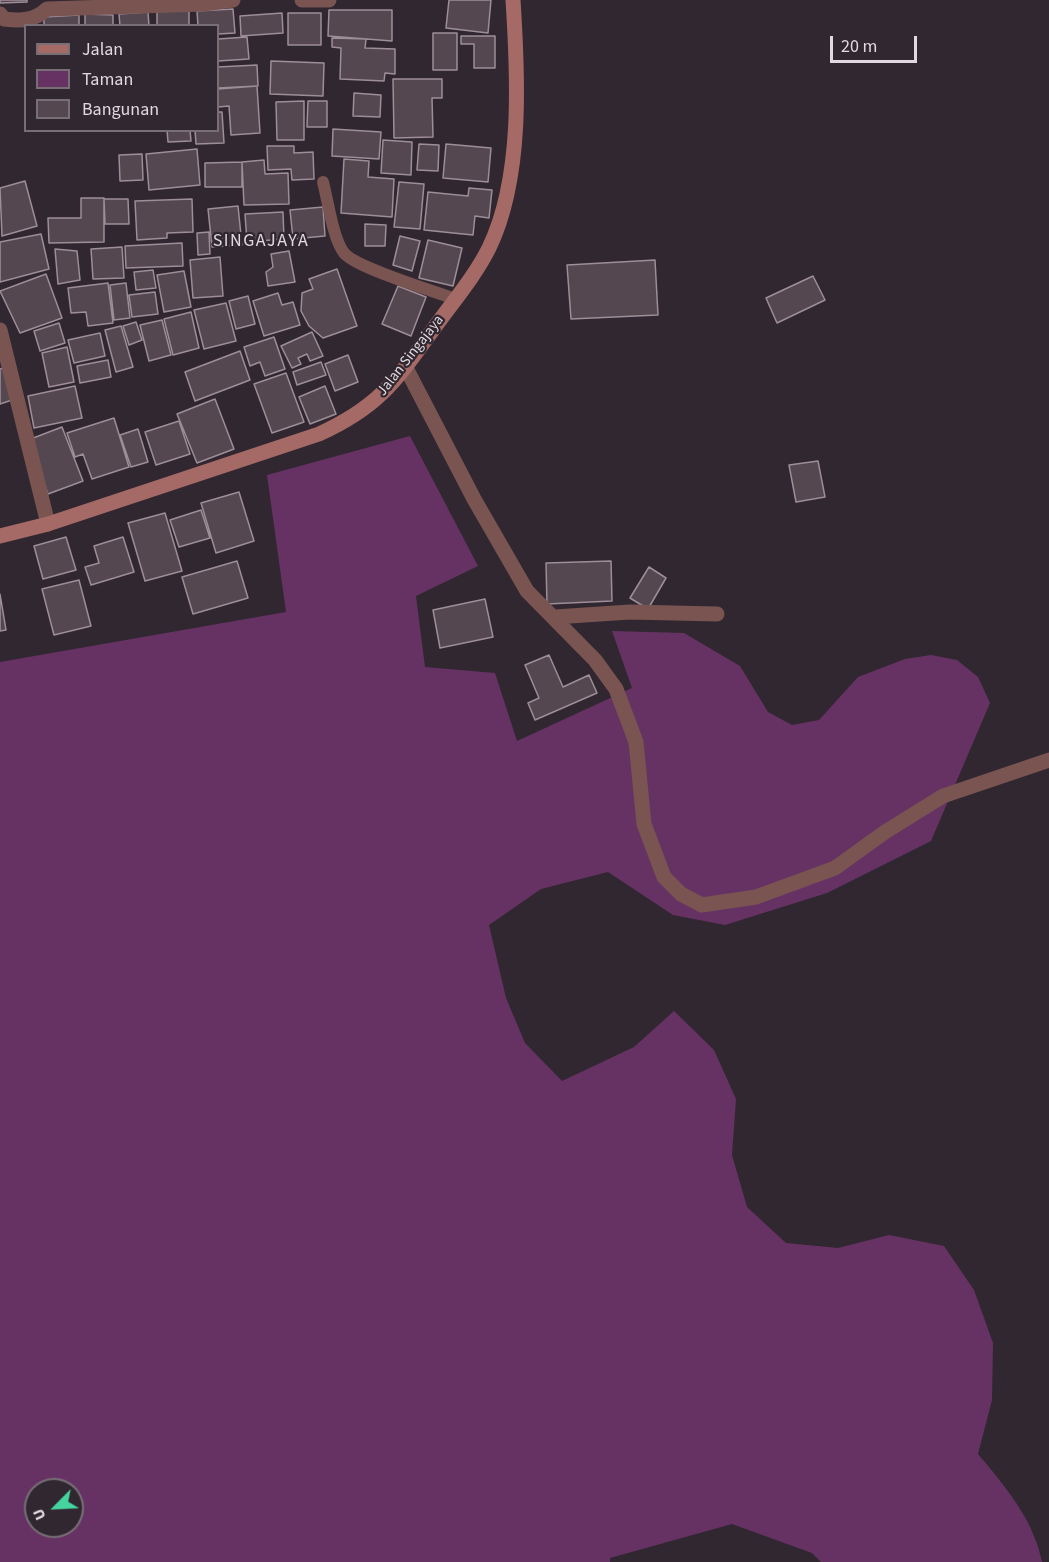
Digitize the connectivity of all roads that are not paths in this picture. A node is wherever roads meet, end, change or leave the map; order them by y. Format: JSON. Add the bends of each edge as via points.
{"nodes":[{"id":1,"x":233,"y":0,"type":"edge"},
{"id":2,"x":302,"y":0,"type":"edge"},
{"id":3,"x":329,"y":0,"type":"edge"},
{"id":4,"x":513,"y":0,"type":"edge"},
{"id":5,"x":0,"y":14,"type":"edge"},
{"id":6,"x":323,"y":182,"type":"dead end"},
{"id":7,"x":455,"y":299,"type":"junction"},
{"id":8,"x":0,"y":330,"type":"edge"},
{"id":9,"x":406,"y":368,"type":"junction"},
{"id":10,"x":48,"y":524,"type":"junction"},
{"id":11,"x":0,"y":536,"type":"edge"},
{"id":12,"x":717,"y":614,"type":"dead end"},
{"id":13,"x":555,"y":616,"type":"junction"},
{"id":14,"x":1049,"y":760,"type":"edge"}],
"edges":[{"from":1,"to":5,"type":"street","via":[[47,9],[37,18],[19,21],[4,19]]},
{"from":2,"to":3,"type":"street"},
{"from":4,"to":7,"type":"street","name":"Jalan Singajaya","via":[[518,78],[508,194],[489,247]]},
{"from":6,"to":7,"type":"lane","via":[[338,242],[345,254],[379,272]]},
{"from":7,"to":9,"type":"street","name":"Jalan Singajaya"},
{"from":8,"to":10,"type":"street"},
{"from":9,"to":10,"type":"street","name":"Jalan Singajaya","via":[[384,395],[349,420],[320,434]]},
{"from":9,"to":13,"type":"street","via":[[527,591]]},
{"from":10,"to":11,"type":"street","name":"Jalan Singajaya"},
{"from":12,"to":13,"type":"street","via":[[630,612]]},
{"from":13,"to":14,"type":"street","via":[[615,689],[636,742],[644,824],[664,877],[681,894],[702,905],[756,897],[835,868],[943,796]]}]}
